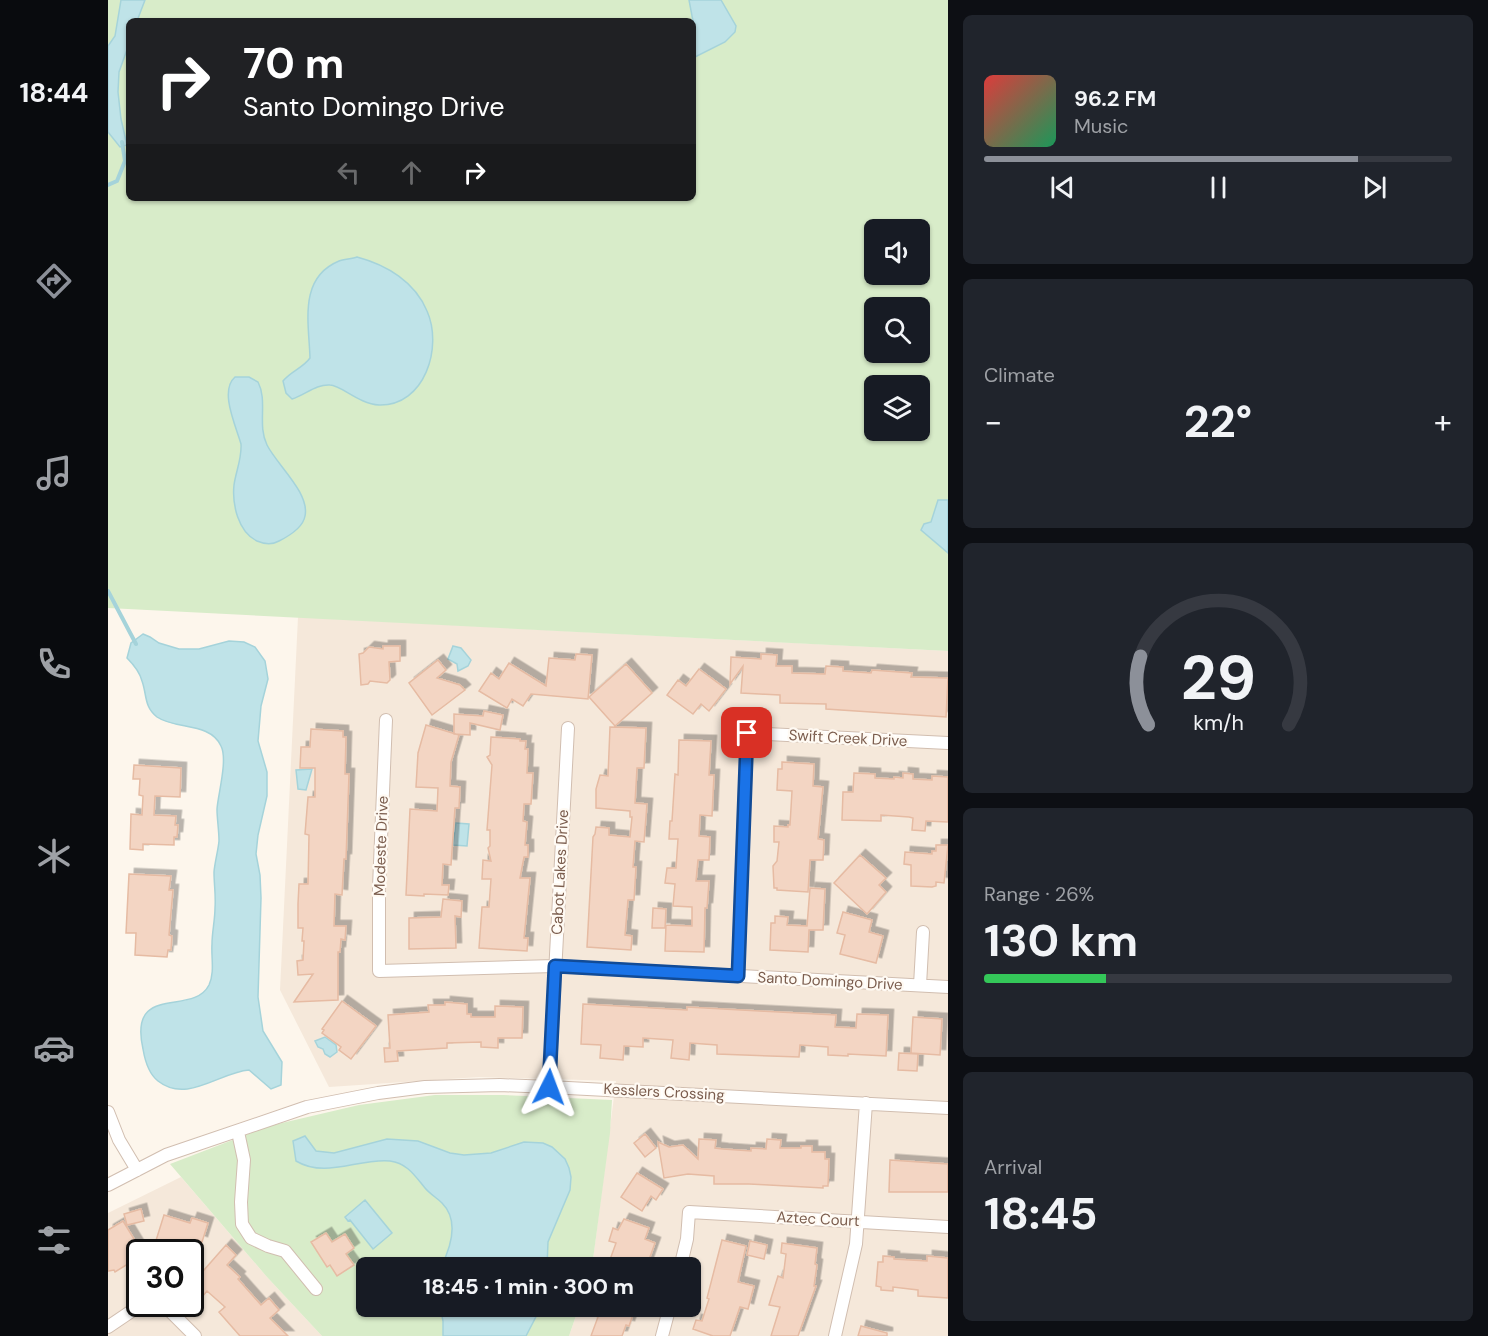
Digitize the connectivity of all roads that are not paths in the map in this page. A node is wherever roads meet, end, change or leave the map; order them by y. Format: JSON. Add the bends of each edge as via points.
{"nodes":[{"id":1,"x":386,"y":720,"type":"dead end"},
{"id":2,"x":568,"y":728,"type":"dead end"},
{"id":3,"x":948,"y":743,"type":"edge"},
{"id":4,"x":923,"y":932,"type":"dead end"},
{"id":5,"x":555,"y":966,"type":"junction"},
{"id":6,"x":379,"y":971,"type":"joint"},
{"id":7,"x":738,"y":976,"type":"junction"},
{"id":8,"x":921,"y":985,"type":"junction"},
{"id":9,"x":948,"y":987,"type":"edge"},
{"id":10,"x":549,"y":1087,"type":"junction"},
{"id":11,"x":866,"y":1103,"type":"junction"},
{"id":12,"x":948,"y":1108,"type":"edge"},
{"id":13,"x":108,"y":1112,"type":"edge"},
{"id":14,"x":238,"y":1131,"type":"junction"},
{"id":15,"x":137,"y":1170,"type":"junction"},
{"id":16,"x":108,"y":1185,"type":"edge"},
{"id":17,"x":858,"y":1222,"type":"junction"},
{"id":18,"x":948,"y":1227,"type":"edge"},
{"id":19,"x":683,"y":1257,"type":"edge"},
{"id":20,"x":316,"y":1289,"type":"dead end"},
{"id":21,"x":126,"y":1314,"type":"edge"},
{"id":22,"x":176,"y":1317,"type":"edge"},
{"id":23,"x":667,"y":1317,"type":"edge"},
{"id":24,"x":108,"y":1327,"type":"edge"},
{"id":25,"x":195,"y":1336,"type":"edge"},
{"id":26,"x":662,"y":1336,"type":"edge"},
{"id":27,"x":835,"y":1336,"type":"edge"}],
"edges":[{"from":1,"to":6,"type":"street","name":"Modeste Drive"},
{"from":2,"to":5,"type":"street","name":"Cabot Lakes Drive"},
{"from":3,"to":7,"type":"street","name":"Swift Creek Drive","via":[[747,733]]},
{"from":4,"to":8,"type":"street","name":"Santo Domingo Drive"},
{"from":5,"to":6,"type":"street","name":"Santo Domingo Drive"},
{"from":5,"to":7,"type":"street","name":"Santo Domingo Drive"},
{"from":5,"to":10,"type":"street","name":"Cabot Lakes Drive"},
{"from":7,"to":8,"type":"street","name":"Santo Domingo Drive"},
{"from":8,"to":9,"type":"street","name":"Santo Domingo Drive"},
{"from":10,"to":11,"type":"street","name":"Kesslers Crossing"},
{"from":10,"to":14,"type":"street","name":"Kesslers Crossing","via":[[425,1087],[378,1093],[307,1107]]},
{"from":11,"to":12,"type":"street","name":"Kesslers Crossing"},
{"from":11,"to":17,"type":"street"},
{"from":13,"to":15,"type":"street"},
{"from":14,"to":15,"type":"street","name":"Kesslers Crossing","via":[[166,1155]]},
{"from":14,"to":20,"type":"street","via":[[244,1160],[242,1224],[251,1238],[285,1251]]},
{"from":15,"to":16,"type":"street","name":"Kesslers Crossing"},
{"from":17,"to":18,"type":"street","name":"Aztec Court"},
{"from":17,"to":19,"type":"street","name":"Aztec Court","via":[[689,1212]]},
{"from":17,"to":27,"type":"street"},
{"from":21,"to":24,"type":"street"},
{"from":22,"to":25,"type":"street"},
{"from":23,"to":26,"type":"street"}]}
